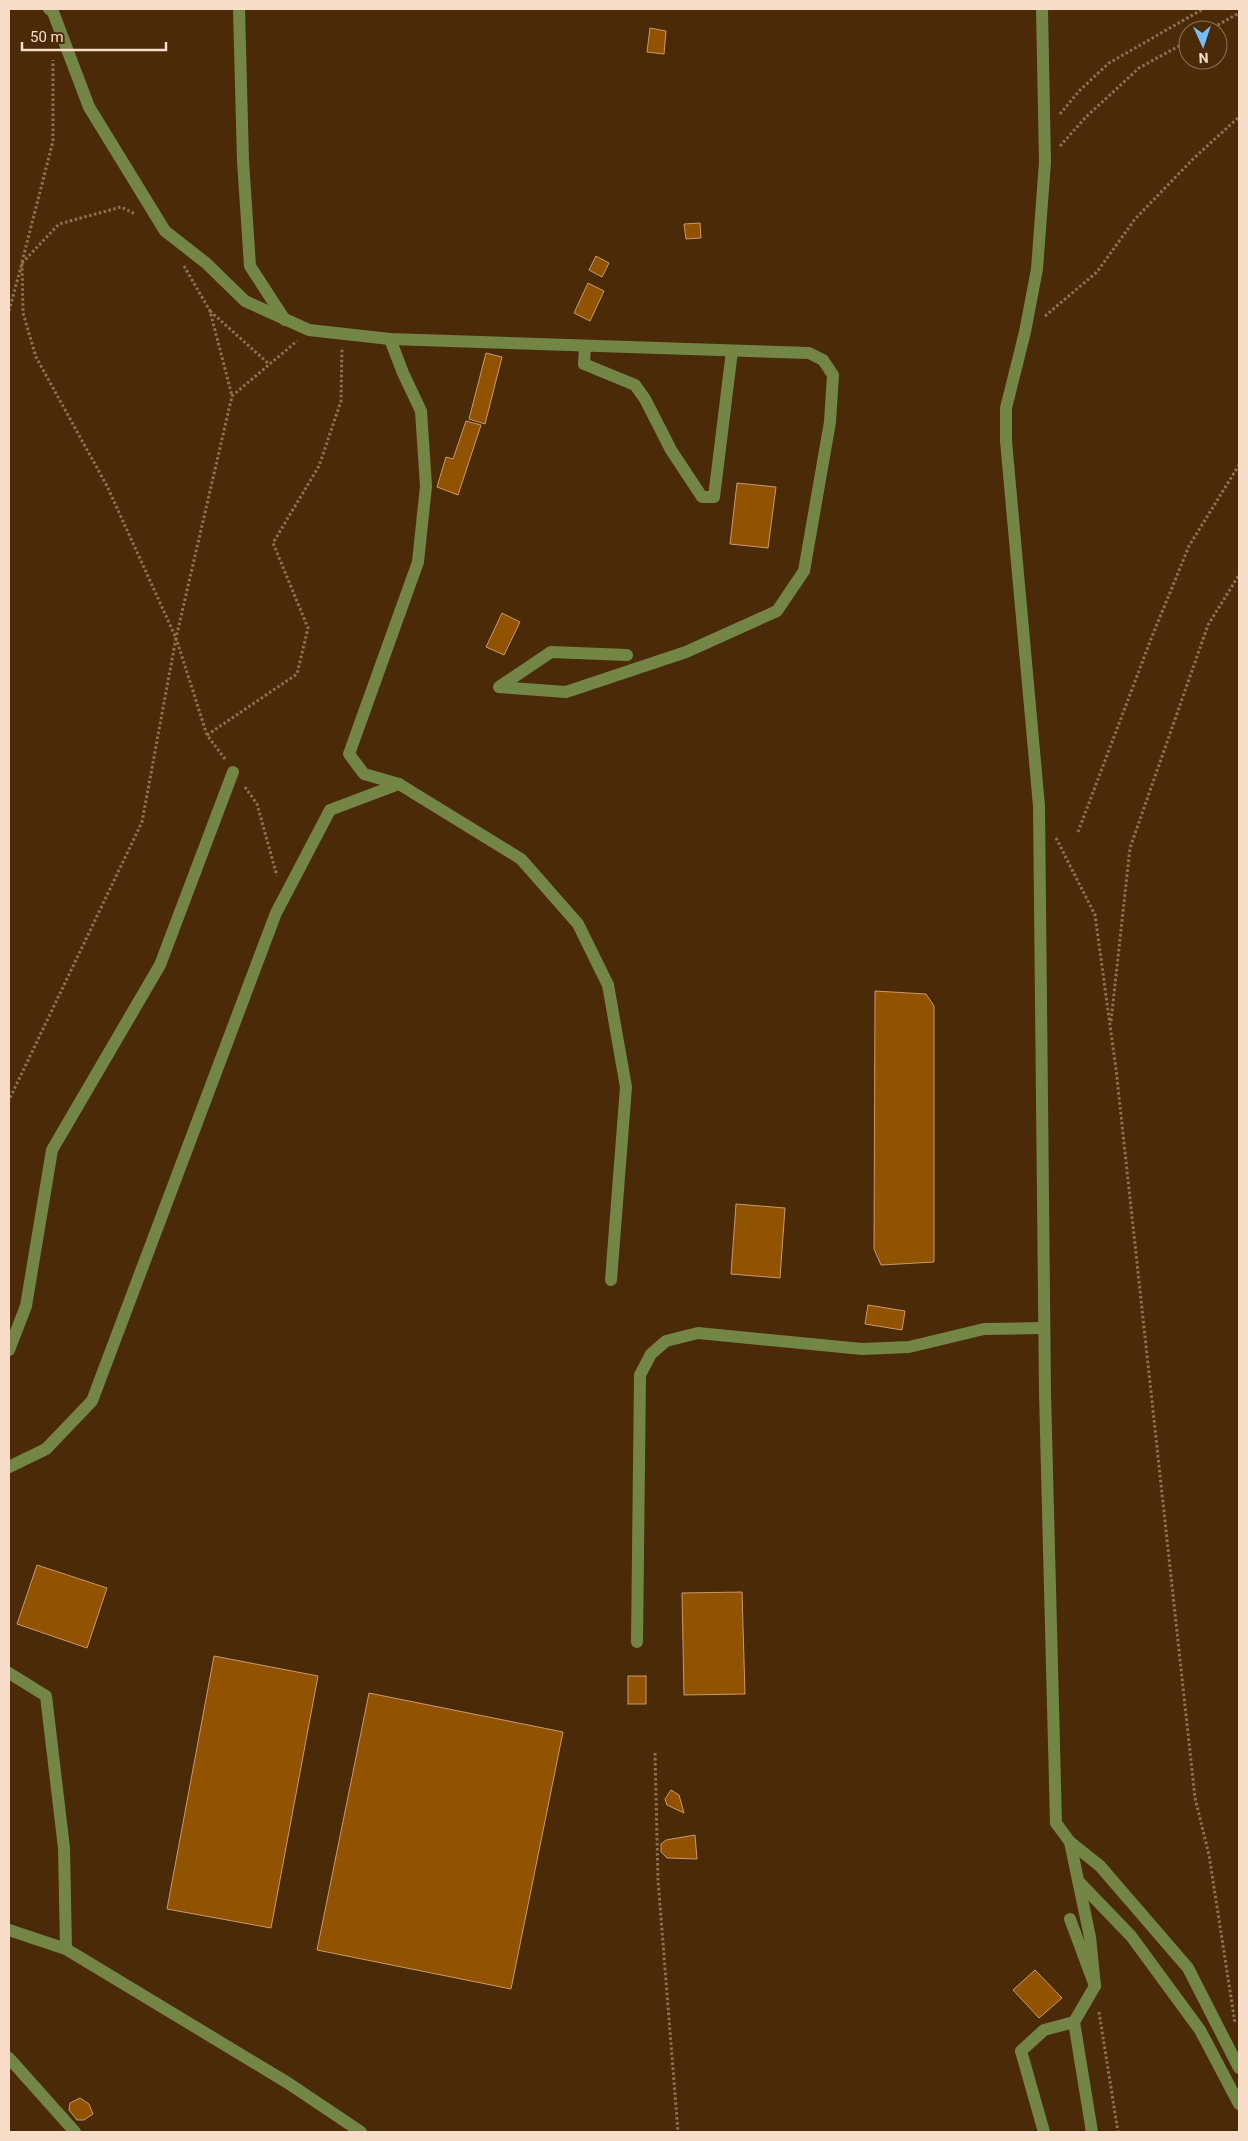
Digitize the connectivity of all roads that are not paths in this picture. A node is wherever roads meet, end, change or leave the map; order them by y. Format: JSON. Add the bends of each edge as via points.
{"nodes":[{"id":1,"x":49,"y":9,"type":"edge"},
{"id":2,"x":239,"y":9,"type":"edge"},
{"id":3,"x":1042,"y":9,"type":"edge"},
{"id":4,"x":285,"y":320,"type":"junction"},
{"id":5,"x":390,"y":339,"type":"junction"},
{"id":6,"x":585,"y":346,"type":"junction"},
{"id":7,"x":732,"y":351,"type":"junction"},
{"id":8,"x":628,"y":655,"type":"dead end"},
{"id":9,"x":234,"y":772,"type":"road end"},
{"id":10,"x":399,"y":784,"type":"junction"},
{"id":11,"x":611,"y":1280,"type":"dead end"},
{"id":12,"x":1044,"y":1328,"type":"junction"},
{"id":13,"x":9,"y":1350,"type":"edge"},
{"id":14,"x":9,"y":1467,"type":"edge"},
{"id":15,"x":637,"y":1642,"type":"dead end"},
{"id":16,"x":9,"y":1672,"type":"edge"},
{"id":17,"x":1070,"y":1842,"type":"junction"},
{"id":18,"x":1078,"y":1881,"type":"junction"},
{"id":19,"x":1070,"y":1919,"type":"dead end"},
{"id":20,"x":9,"y":1930,"type":"edge"},
{"id":21,"x":66,"y":1948,"type":"junction"},
{"id":22,"x":1095,"y":1986,"type":"junction"},
{"id":23,"x":1074,"y":2022,"type":"junction"},
{"id":24,"x":9,"y":2058,"type":"edge"},
{"id":25,"x":1239,"y":2068,"type":"edge"},
{"id":26,"x":1239,"y":2104,"type":"edge"},
{"id":27,"x":75,"y":2132,"type":"edge"},
{"id":28,"x":360,"y":2132,"type":"edge"},
{"id":29,"x":1044,"y":2132,"type":"edge"},
{"id":30,"x":1092,"y":2132,"type":"edge"}],
"edges":[{"from":1,"to":4,"type":"street","via":[[53,12],[89,106],[165,231],[206,263],[245,301]]},
{"from":2,"to":4,"type":"street","via":[[243,161],[250,266]]},
{"from":3,"to":12,"type":"street","via":[[1045,162],[1036,269],[1025,332],[1006,408],[1006,441],[1039,806]]},
{"from":4,"to":5,"type":"street","via":[[309,330]]},
{"from":5,"to":6,"type":"street"},
{"from":5,"to":10,"type":"street","via":[[421,411],[426,486],[418,562],[349,754],[364,774]]},
{"from":6,"to":7,"type":"street"},
{"from":6,"to":7,"type":"street","via":[[584,364],[635,384],[671,450],[702,497],[714,496]]},
{"from":7,"to":8,"type":"street","via":[[809,353],[823,360],[833,375],[830,422],[804,571],[777,611],[686,652],[566,692],[499,687],[551,652]]},
{"from":9,"to":13,"type":"street","via":[[160,965],[52,1150],[26,1306]]},
{"from":10,"to":11,"type":"street","via":[[521,859],[578,924],[608,985],[626,1087]]},
{"from":10,"to":14,"type":"street","via":[[330,810],[283,898],[92,1401],[46,1449]]},
{"from":12,"to":15,"type":"street","via":[[984,1329],[909,1347],[862,1349],[698,1333],[666,1341],[651,1354],[640,1374]]},
{"from":12,"to":17,"type":"street","via":[[1056,1823]]},
{"from":16,"to":21,"type":"street","via":[[46,1696],[64,1848]]},
{"from":17,"to":18,"type":"street"},
{"from":17,"to":25,"type":"street","via":[[1100,1866],[1188,1968]]},
{"from":18,"to":22,"type":"street","via":[[1090,1937]]},
{"from":18,"to":26,"type":"street","via":[[1131,1936],[1200,2030]]},
{"from":19,"to":22,"type":"street"},
{"from":20,"to":21,"type":"street"},
{"from":21,"to":28,"type":"street","via":[[288,2083]]},
{"from":22,"to":23,"type":"street"},
{"from":23,"to":29,"type":"street","via":[[1044,2030],[1021,2051]]},
{"from":23,"to":30,"type":"street"},
{"from":24,"to":27,"type":"street"}]}
